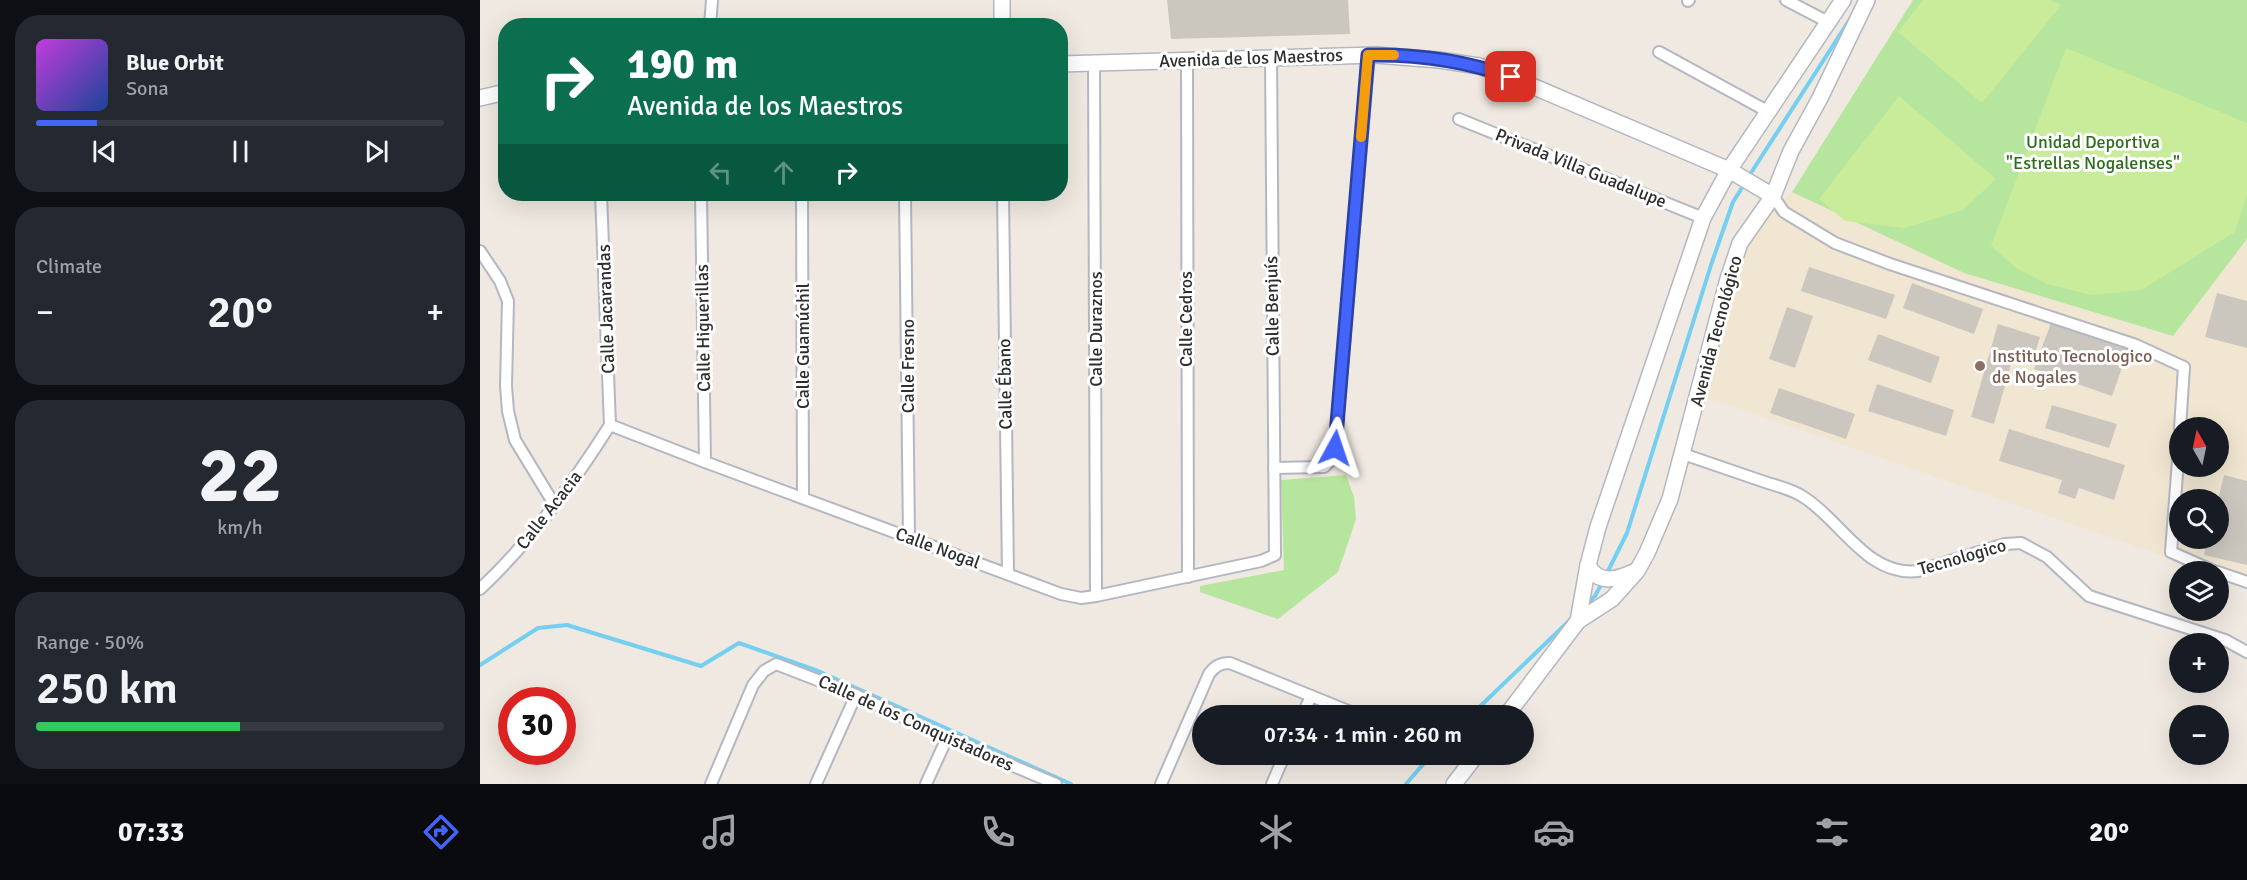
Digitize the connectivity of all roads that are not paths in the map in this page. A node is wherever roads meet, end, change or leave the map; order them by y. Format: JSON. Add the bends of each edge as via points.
{"nodes":[{"id":1,"x":712,"y":0,"type":"edge"},
{"id":2,"x":1002,"y":0,"type":"edge"},
{"id":3,"x":1786,"y":0,"type":"edge"},
{"id":4,"x":1843,"y":0,"type":"edge"},
{"id":5,"x":1867,"y":0,"type":"edge"},
{"id":6,"x":711,"y":18,"type":"edge"},
{"id":7,"x":1002,"y":18,"type":"edge"},
{"id":8,"x":1828,"y":22,"type":"junction"},
{"id":9,"x":1659,"y":52,"type":"dead end"},
{"id":10,"x":1368,"y":55,"type":"junction"},
{"id":11,"x":1271,"y":57,"type":"junction"},
{"id":12,"x":1187,"y":61,"type":"junction"},
{"id":13,"x":1094,"y":63,"type":"junction"},
{"id":14,"x":1068,"y":64,"type":"edge"},
{"id":15,"x":498,"y":94,"type":"edge"},
{"id":16,"x":480,"y":98,"type":"edge"},
{"id":17,"x":1767,"y":111,"type":"junction"},
{"id":18,"x":1459,"y":119,"type":"dead end"},
{"id":19,"x":1731,"y":171,"type":"junction"},
{"id":20,"x":1769,"y":193,"type":"junction"},
{"id":21,"x":601,"y":201,"type":"edge"},
{"id":22,"x":701,"y":201,"type":"edge"},
{"id":23,"x":802,"y":201,"type":"edge"},
{"id":24,"x":905,"y":201,"type":"edge"},
{"id":25,"x":1003,"y":201,"type":"edge"},
{"id":26,"x":1703,"y":218,"type":"junction"},
{"id":27,"x":480,"y":251,"type":"edge"},
{"id":28,"x":2181,"y":417,"type":"edge"},
{"id":29,"x":610,"y":425,"type":"junction"},
{"id":30,"x":1683,"y":454,"type":"junction"},
{"id":31,"x":705,"y":462,"type":"junction"},
{"id":32,"x":1274,"y":468,"type":"junction"},
{"id":33,"x":2177,"y":477,"type":"edge"},
{"id":34,"x":803,"y":498,"type":"junction"},
{"id":35,"x":554,"y":504,"type":"junction"},
{"id":36,"x":909,"y":538,"type":"junction"},
{"id":37,"x":1275,"y":555,"type":"joint"},
{"id":38,"x":2192,"y":561,"type":"edge"},
{"id":39,"x":1588,"y":565,"type":"junction"},
{"id":40,"x":1637,"y":571,"type":"junction"},
{"id":41,"x":1008,"y":574,"type":"junction"},
{"id":42,"x":2229,"y":576,"type":"edge"},
{"id":43,"x":1188,"y":577,"type":"junction"},
{"id":44,"x":2247,"y":582,"type":"edge"},
{"id":45,"x":480,"y":589,"type":"edge"},
{"id":46,"x":1096,"y":596,"type":"junction"},
{"id":47,"x":1578,"y":621,"type":"junction"},
{"id":48,"x":2247,"y":652,"type":"edge"},
{"id":49,"x":856,"y":695,"type":"junction"},
{"id":50,"x":1311,"y":696,"type":"junction"},
{"id":51,"x":1307,"y":705,"type":"edge"},
{"id":52,"x":1333,"y":705,"type":"edge"},
{"id":53,"x":1514,"y":705,"type":"edge"},
{"id":54,"x":946,"y":738,"type":"junction"},
{"id":55,"x":1280,"y":765,"type":"edge"},
{"id":56,"x":1468,"y":765,"type":"edge"},
{"id":57,"x":1044,"y":782,"type":"edge"},
{"id":58,"x":711,"y":784,"type":"edge"},
{"id":59,"x":816,"y":784,"type":"edge"},
{"id":60,"x":926,"y":784,"type":"edge"},
{"id":61,"x":1056,"y":784,"type":"edge"},
{"id":62,"x":1161,"y":784,"type":"edge"},
{"id":63,"x":1272,"y":784,"type":"edge"},
{"id":64,"x":1454,"y":784,"type":"edge"}],
"edges":[{"from":1,"to":6,"type":"street"},
{"from":2,"to":7,"type":"main road"},
{"from":3,"to":8,"type":"street"},
{"from":4,"to":8,"type":"main road","name":"Avenida Tecnológico"},
{"from":5,"to":20,"type":"main road","name":"Avenida Tecnológico"},
{"from":8,"to":17,"type":"main road","name":"Avenida Tecnológico"},
{"from":9,"to":17,"type":"street"},
{"from":10,"to":11,"type":"main road","name":"Avenida de los Maestros"},
{"from":10,"to":19,"type":"main road","name":"Avenida de los Maestros","via":[[1479,66]]},
{"from":10,"to":32,"type":"street","via":[[1335,448],[1324,467]]},
{"from":11,"to":12,"type":"main road","name":"Avenida de los Maestros"},
{"from":11,"to":32,"type":"street","name":"Calle Benjuís"},
{"from":12,"to":13,"type":"main road","name":"Avenida de los Maestros"},
{"from":12,"to":43,"type":"street","name":"Calle Cedros"},
{"from":13,"to":14,"type":"main road","name":"Avenida de los Maestros"},
{"from":13,"to":46,"type":"street","name":"Calle Duraznos"},
{"from":15,"to":16,"type":"main road"},
{"from":17,"to":19,"type":"main road","name":"Avenida Tecnológico"},
{"from":18,"to":26,"type":"street","name":"Privada Villa Guadalupe"},
{"from":19,"to":20,"type":"main road","name":"Avenida de los Maestros"},
{"from":19,"to":26,"type":"main road","name":"Avenida Tecnológico"},
{"from":20,"to":28,"type":"street","via":[[1784,212],[1835,243],[2136,345],[2184,367]]},
{"from":20,"to":30,"type":"main road","name":"Avenida Tecnológico","via":[[1734,259]]},
{"from":21,"to":29,"type":"street","name":"Calle Jacarandas"},
{"from":22,"to":31,"type":"street","name":"Calle Higuerillas"},
{"from":23,"to":34,"type":"street","name":"Calle Guamúchil"},
{"from":24,"to":36,"type":"street","name":"Calle Fresno"},
{"from":25,"to":41,"type":"street","name":"Calle Ébano"},
{"from":26,"to":39,"type":"main road","name":"Avenida Tecnológico"},
{"from":27,"to":35,"type":"street","via":[[508,301],[506,386],[516,440]]},
{"from":29,"to":31,"type":"street","name":"Calle Nogal"},
{"from":29,"to":35,"type":"street","name":"Calle Acacia"},
{"from":30,"to":40,"type":"main road","name":"Avenida Tecnológico","via":[[1670,499]]},
{"from":30,"to":48,"type":"street","name":"Tecnologico","via":[[1797,493],[1857,547],[1894,570],[1918,571],[2005,544],[2021,543],[2047,557],[2089,597],[2225,640]]},
{"from":31,"to":34,"type":"street","name":"Calle Nogal"},
{"from":32,"to":37,"type":"street","name":"Calle Benjuís"},
{"from":33,"to":38,"type":"street","via":[[2171,552]]},
{"from":34,"to":36,"type":"street","name":"Calle Nogal"},
{"from":35,"to":45,"type":"street","name":"Calle Acacia","via":[[504,567]]},
{"from":36,"to":41,"type":"street","name":"Calle Nogal"},
{"from":37,"to":43,"type":"street","name":"Calle Nogal"},
{"from":39,"to":40,"type":"main road","via":[[1596,576],[1604,579]]},
{"from":39,"to":47,"type":"main road","name":"Avenida Tecnológico"},
{"from":40,"to":47,"type":"main road","name":"Avenida Tecnológico","via":[[1612,599]]},
{"from":41,"to":46,"type":"street","name":"Calle Nogal","via":[[1061,594]]},
{"from":42,"to":44,"type":"street"},
{"from":43,"to":46,"type":"street","name":"Calle Nogal"},
{"from":47,"to":53,"type":"main road","name":"Avenida Tecnológico"},
{"from":49,"to":54,"type":"street","name":"Calle de los Conquistadores"},
{"from":49,"to":58,"type":"street","name":"Calle de los Conquistadores","via":[[776,664],[764,671],[753,685]]},
{"from":49,"to":59,"type":"street"},
{"from":50,"to":51,"type":"street"},
{"from":50,"to":52,"type":"street"},
{"from":50,"to":62,"type":"street","via":[[1230,663],[1217,665],[1209,674]]},
{"from":54,"to":57,"type":"street","name":"Calle de los Conquistadores"},
{"from":54,"to":60,"type":"street"},
{"from":55,"to":63,"type":"street"},
{"from":56,"to":64,"type":"main road"},
{"from":57,"to":61,"type":"street","name":"Calle de los Conquistadores"}]}
